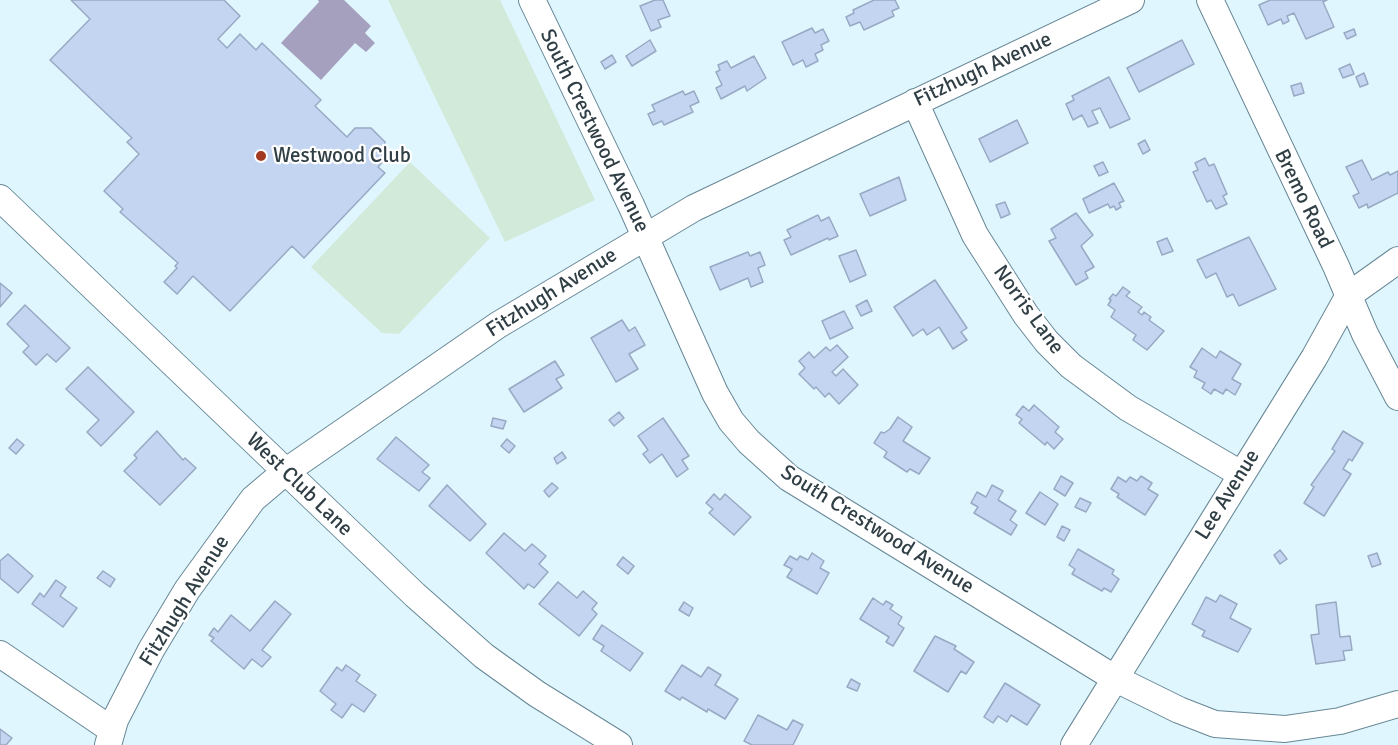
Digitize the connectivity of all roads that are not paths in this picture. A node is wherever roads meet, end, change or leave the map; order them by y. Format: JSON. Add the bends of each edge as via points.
{"nodes":[{"id":1,"x":532,"y":0,"type":"edge"},
{"id":2,"x":1131,"y":0,"type":"edge"},
{"id":3,"x":1210,"y":0,"type":"edge"},
{"id":4,"x":915,"y":102,"type":"junction"},
{"id":5,"x":0,"y":198,"type":"edge"},
{"id":6,"x":645,"y":236,"type":"junction"},
{"id":7,"x":1398,"y":260,"type":"edge"},
{"id":8,"x":1349,"y":295,"type":"junction"},
{"id":9,"x":1398,"y":397,"type":"edge"},
{"id":10,"x":285,"y":472,"type":"junction"},
{"id":11,"x":1241,"y":474,"type":"junction"},
{"id":12,"x":0,"y":654,"type":"edge"},
{"id":13,"x":1116,"y":678,"type":"junction"},
{"id":14,"x":1398,"y":704,"type":"edge"},
{"id":15,"x":110,"y":737,"type":"edge"},
{"id":16,"x":592,"y":738,"type":"edge"},
{"id":17,"x":620,"y":745,"type":"edge"},
{"id":18,"x":1074,"y":745,"type":"edge"}],
"edges":[{"from":1,"to":6,"type":"street","name":"South Crestwood Avenue"},
{"from":2,"to":4,"type":"street","name":"Fitzhugh Avenue"},
{"from":3,"to":8,"type":"street","name":"Bremo Road"},
{"from":4,"to":6,"type":"street","name":"Fitzhugh Avenue","via":[[721,194]]},
{"from":4,"to":11,"type":"street","name":"Norris Lane","via":[[975,235],[1047,342],[1071,366],[1128,408]]},
{"from":5,"to":10,"type":"street","name":"West Club Lane"},
{"from":6,"to":10,"type":"street","name":"Fitzhugh Avenue","via":[[498,325]]},
{"from":6,"to":13,"type":"street","name":"South Crestwood Avenue","via":[[715,393],[749,442],[789,478]]},
{"from":7,"to":8,"type":"street","name":"Lee Avenue"},
{"from":8,"to":9,"type":"street","name":"Bremo Road"},
{"from":8,"to":11,"type":"street","name":"Lee Avenue"},
{"from":10,"to":15,"type":"street","name":"Fitzhugh Avenue","via":[[253,499],[187,590],[151,650]]},
{"from":10,"to":16,"type":"street","name":"West Club Lane","via":[[484,656]]},
{"from":11,"to":13,"type":"street","name":"Lee Avenue"},
{"from":12,"to":15,"type":"street"},
{"from":13,"to":14,"type":"street","name":"South Crestwood Avenue","via":[[1215,724],[1268,729],[1340,721]]},
{"from":13,"to":18,"type":"street","name":"Lee Avenue"},
{"from":16,"to":17,"type":"street","name":"West Club Lane"}]}
